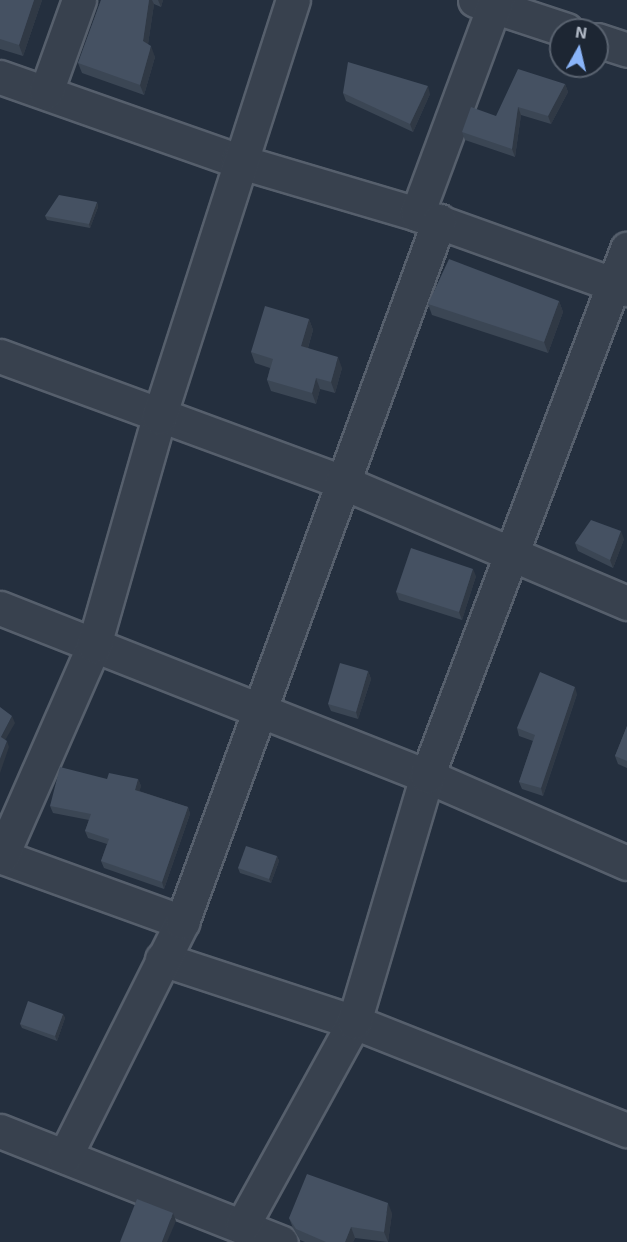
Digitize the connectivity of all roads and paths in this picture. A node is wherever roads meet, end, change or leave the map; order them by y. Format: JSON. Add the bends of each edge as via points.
{"nodes":[{"id":1,"x":79,"y":0,"type":"edge"},
{"id":2,"x":293,"y":0,"type":"edge"},
{"id":3,"x":488,"y":2,"type":"edge"},
{"id":4,"x":549,"y":24,"type":"edge"},
{"id":5,"x":609,"y":44,"type":"edge"},
{"id":6,"x":627,"y":50,"type":"edge"},
{"id":7,"x":0,"y":77,"type":"edge"},
{"id":8,"x":46,"y":92,"type":"junction"},
{"id":9,"x":238,"y":161,"type":"junction"},
{"id":10,"x":428,"y":218,"type":"junction"},
{"id":11,"x":627,"y":249,"type":"edge"},
{"id":12,"x":621,"y":287,"type":"edge"},
{"id":13,"x":0,"y":356,"type":"edge"},
{"id":14,"x":159,"y":417,"type":"junction"},
{"id":15,"x":342,"y":482,"type":"junction"},
{"id":16,"x":511,"y":557,"type":"junction"},
{"id":17,"x":627,"y":603,"type":"edge"},
{"id":18,"x":0,"y":608,"type":"edge"},
{"id":19,"x":94,"y":645,"type":"junction"},
{"id":20,"x":259,"y":711,"type":"junction"},
{"id":21,"x":427,"y":776,"type":"junction"},
{"id":22,"x":0,"y":856,"type":"edge"},
{"id":23,"x":627,"y":863,"type":"edge"},
{"id":24,"x":182,"y":922,"type":"junction"},
{"id":25,"x":162,"y":959,"type":"junction"},
{"id":26,"x":354,"y":1022,"type":"junction"},
{"id":27,"x":627,"y":1130,"type":"edge"},
{"id":28,"x":0,"y":1131,"type":"edge"},
{"id":29,"x":65,"y":1156,"type":"junction"},
{"id":30,"x":242,"y":1226,"type":"junction"},
{"id":31,"x":281,"y":1242,"type":"edge"}],
"edges":[{"from":1,"to":8,"type":"street"},
{"from":2,"to":9,"type":"street"},
{"from":3,"to":4,"type":"street"},
{"from":3,"to":10,"type":"street"},
{"from":5,"to":6,"type":"street"},
{"from":7,"to":8,"type":"street"},
{"from":8,"to":9,"type":"street"},
{"from":9,"to":10,"type":"street"},
{"from":9,"to":14,"type":"street"},
{"from":10,"to":12,"type":"street"},
{"from":10,"to":15,"type":"street"},
{"from":11,"to":12,"type":"street"},
{"from":12,"to":16,"type":"street"},
{"from":13,"to":14,"type":"street"},
{"from":14,"to":15,"type":"street"},
{"from":14,"to":19,"type":"street"},
{"from":15,"to":16,"type":"street"},
{"from":15,"to":20,"type":"street"},
{"from":16,"to":17,"type":"street"},
{"from":16,"to":21,"type":"street"},
{"from":18,"to":19,"type":"street"},
{"from":19,"to":20,"type":"street"},
{"from":19,"to":22,"type":"street"},
{"from":20,"to":21,"type":"street"},
{"from":20,"to":24,"type":"street"},
{"from":21,"to":23,"type":"street"},
{"from":21,"to":26,"type":"street"},
{"from":22,"to":24,"type":"street"},
{"from":24,"to":25,"type":"street"},
{"from":25,"to":26,"type":"street"},
{"from":25,"to":29,"type":"street"},
{"from":26,"to":27,"type":"street"},
{"from":26,"to":30,"type":"street"},
{"from":28,"to":29,"type":"street"},
{"from":29,"to":30,"type":"street"},
{"from":30,"to":31,"type":"street"}]}
